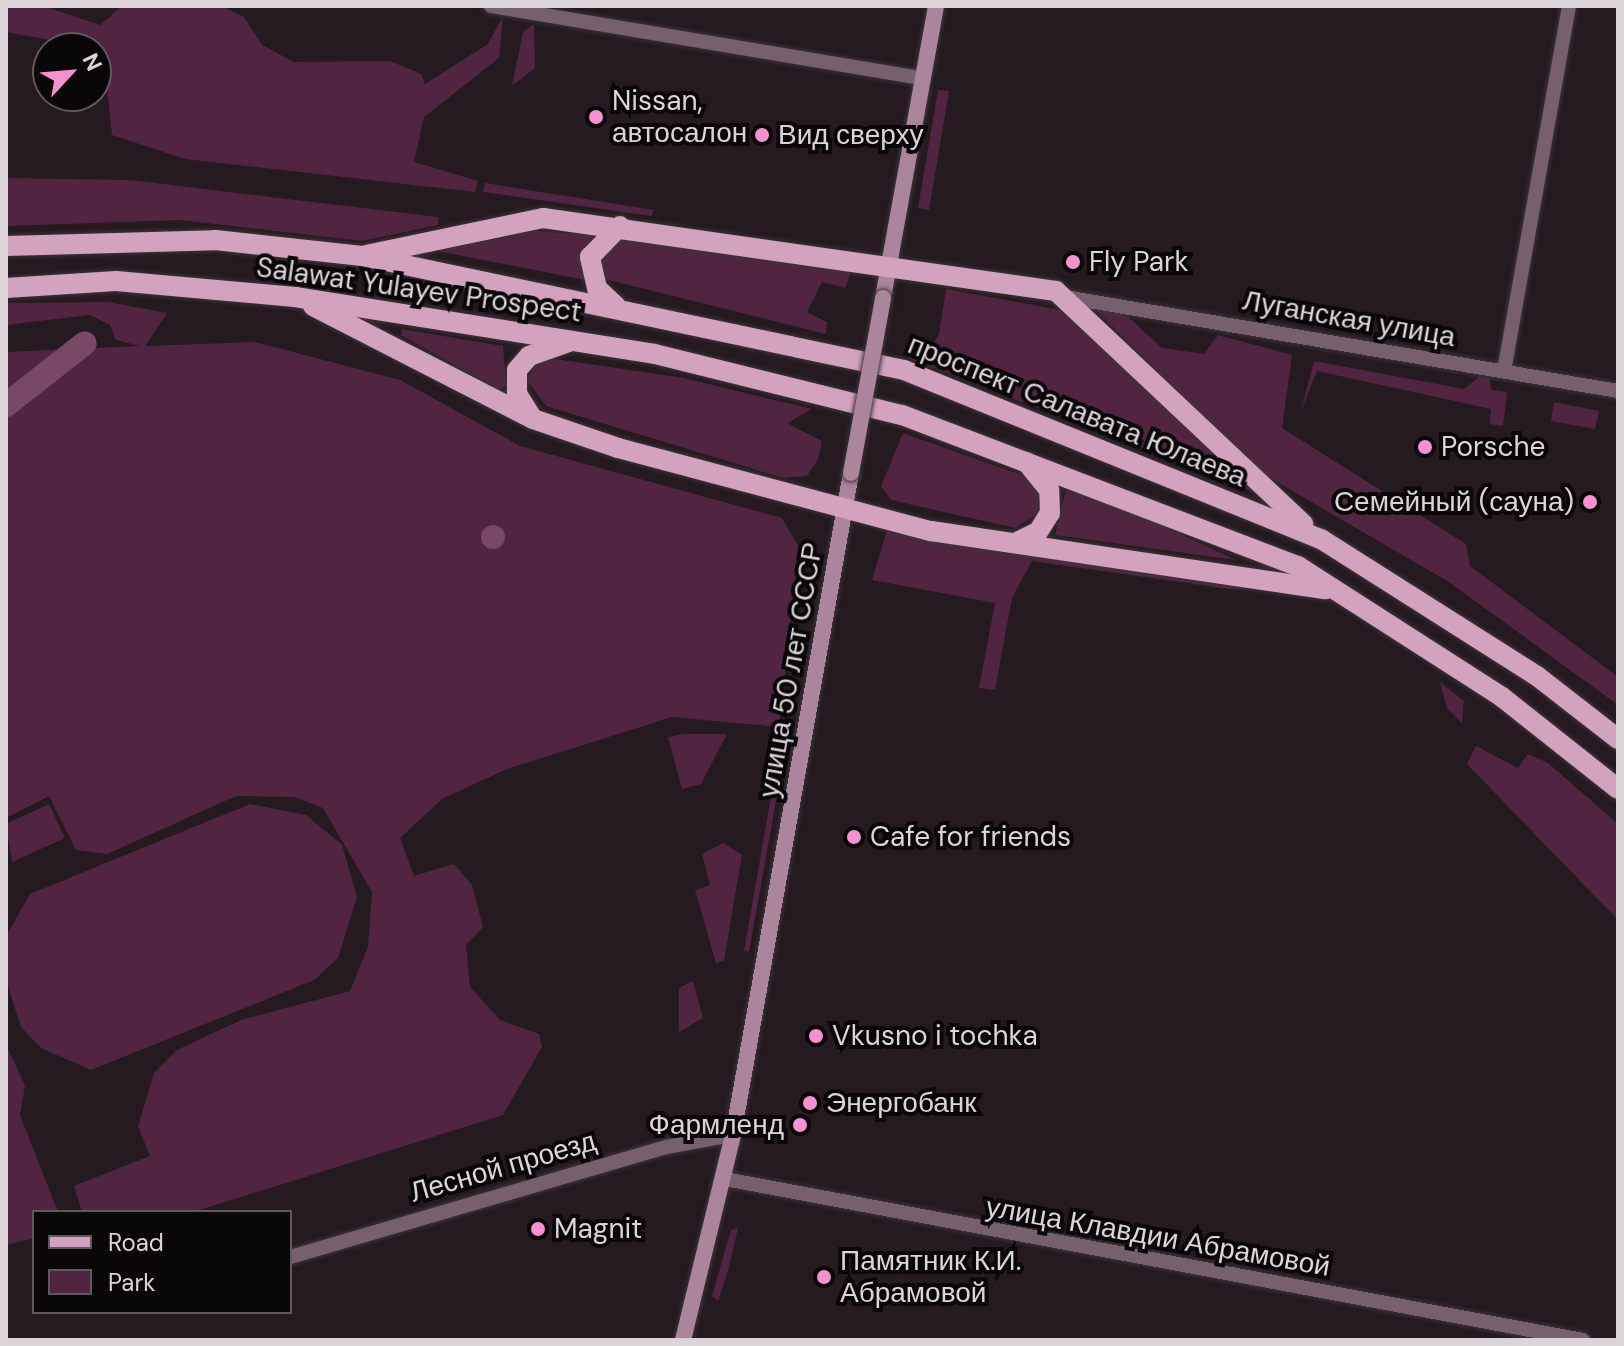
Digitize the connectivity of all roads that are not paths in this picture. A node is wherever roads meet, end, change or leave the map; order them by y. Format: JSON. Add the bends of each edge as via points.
{"nodes":[{"id":1,"x":491,"y":6,"type":"edge"},
{"id":2,"x":936,"y":6,"type":"edge"},
{"id":3,"x":1569,"y":6,"type":"edge"},
{"id":4,"x":922,"y":78,"type":"junction"},
{"id":5,"x":620,"y":226,"type":"junction"},
{"id":6,"x":6,"y":246,"type":"edge"},
{"id":7,"x":362,"y":256,"type":"junction"},
{"id":8,"x":889,"y":262,"type":"junction"},
{"id":9,"x":6,"y":288,"type":"edge"},
{"id":10,"x":295,"y":297,"type":"junction"},
{"id":11,"x":1071,"y":298,"type":"junction"},
{"id":12,"x":616,"y":306,"type":"junction"},
{"id":13,"x":575,"y":341,"type":"junction"},
{"id":14,"x":1504,"y":371,"type":"junction"},
{"id":15,"x":1618,"y":391,"type":"edge"},
{"id":16,"x":533,"y":419,"type":"junction"},
{"id":17,"x":1017,"y":454,"type":"junction"},
{"id":18,"x":844,"y":510,"type":"junction"},
{"id":19,"x":1321,"y":539,"type":"junction"},
{"id":20,"x":1014,"y":543,"type":"junction"},
{"id":21,"x":1338,"y":592,"type":"junction"},
{"id":22,"x":1618,"y":739,"type":"edge"},
{"id":23,"x":1618,"y":789,"type":"edge"},
{"id":24,"x":733,"y":1135,"type":"junction"},
{"id":25,"x":725,"y":1179,"type":"junction"},
{"id":26,"x":292,"y":1256,"type":"edge"},
{"id":27,"x":683,"y":1340,"type":"edge"},
{"id":28,"x":1583,"y":1340,"type":"edge"}],
"edges":[{"from":1,"to":4,"type":"street"},
{"from":2,"to":4,"type":"main road","name":"улица 50 лет СССР"},
{"from":3,"to":14,"type":"street"},
{"from":4,"to":8,"type":"main road","name":"улица 50 лет СССР"},
{"from":5,"to":7,"type":"main road","via":[[543,218]]},
{"from":5,"to":8,"type":"main road"},
{"from":5,"to":12,"type":"main road","via":[[590,257],[597,288]]},
{"from":6,"to":7,"type":"main road","name":"Salawat Yulayev Prospect","via":[[215,240]]},
{"from":7,"to":12,"type":"main road","name":"проспект Салавата Юлаева"},
{"from":8,"to":11,"type":"main road"},
{"from":8,"to":18,"type":"main road","name":"улица 50 лет СССР","bridge":true},
{"from":9,"to":10,"type":"main road","name":"Salawat Yulayev Prospect","via":[[116,281]]},
{"from":10,"to":13,"type":"main road","name":"Salawat Yulayev Prospect"},
{"from":10,"to":16,"type":"main road"},
{"from":11,"to":14,"type":"street","name":"Луганская улица"},
{"from":11,"to":19,"type":"main road"},
{"from":12,"to":19,"type":"main road","name":"проспект Салавата Юлаева","via":[[904,370]]},
{"from":13,"to":16,"type":"main road","via":[[529,356],[517,370],[517,394]]},
{"from":13,"to":17,"type":"main road","via":[[819,392]]},
{"from":14,"to":15,"type":"street","name":"Луганская улица"},
{"from":16,"to":18,"type":"main road"},
{"from":17,"to":20,"type":"main road","via":[[1044,480],[1051,502],[1045,525]]},
{"from":17,"to":21,"type":"main road","via":[[1248,544]]},
{"from":18,"to":20,"type":"main road"},
{"from":18,"to":24,"type":"main road","name":"улица 50 лет СССР"},
{"from":19,"to":22,"type":"main road","name":"проспект Салавата Юлаева","via":[[1537,676]]},
{"from":20,"to":21,"type":"main road"},
{"from":21,"to":23,"type":"main road","via":[[1502,697]]},
{"from":24,"to":25,"type":"main road","name":"улица 50 лет СССР"},
{"from":24,"to":26,"type":"street","name":"Лесной проезд","via":[[666,1147]]},
{"from":25,"to":27,"type":"main road","name":"улица 50 лет СССР"},
{"from":25,"to":28,"type":"street","name":"улица Клавдии Абрамовой"}]}
